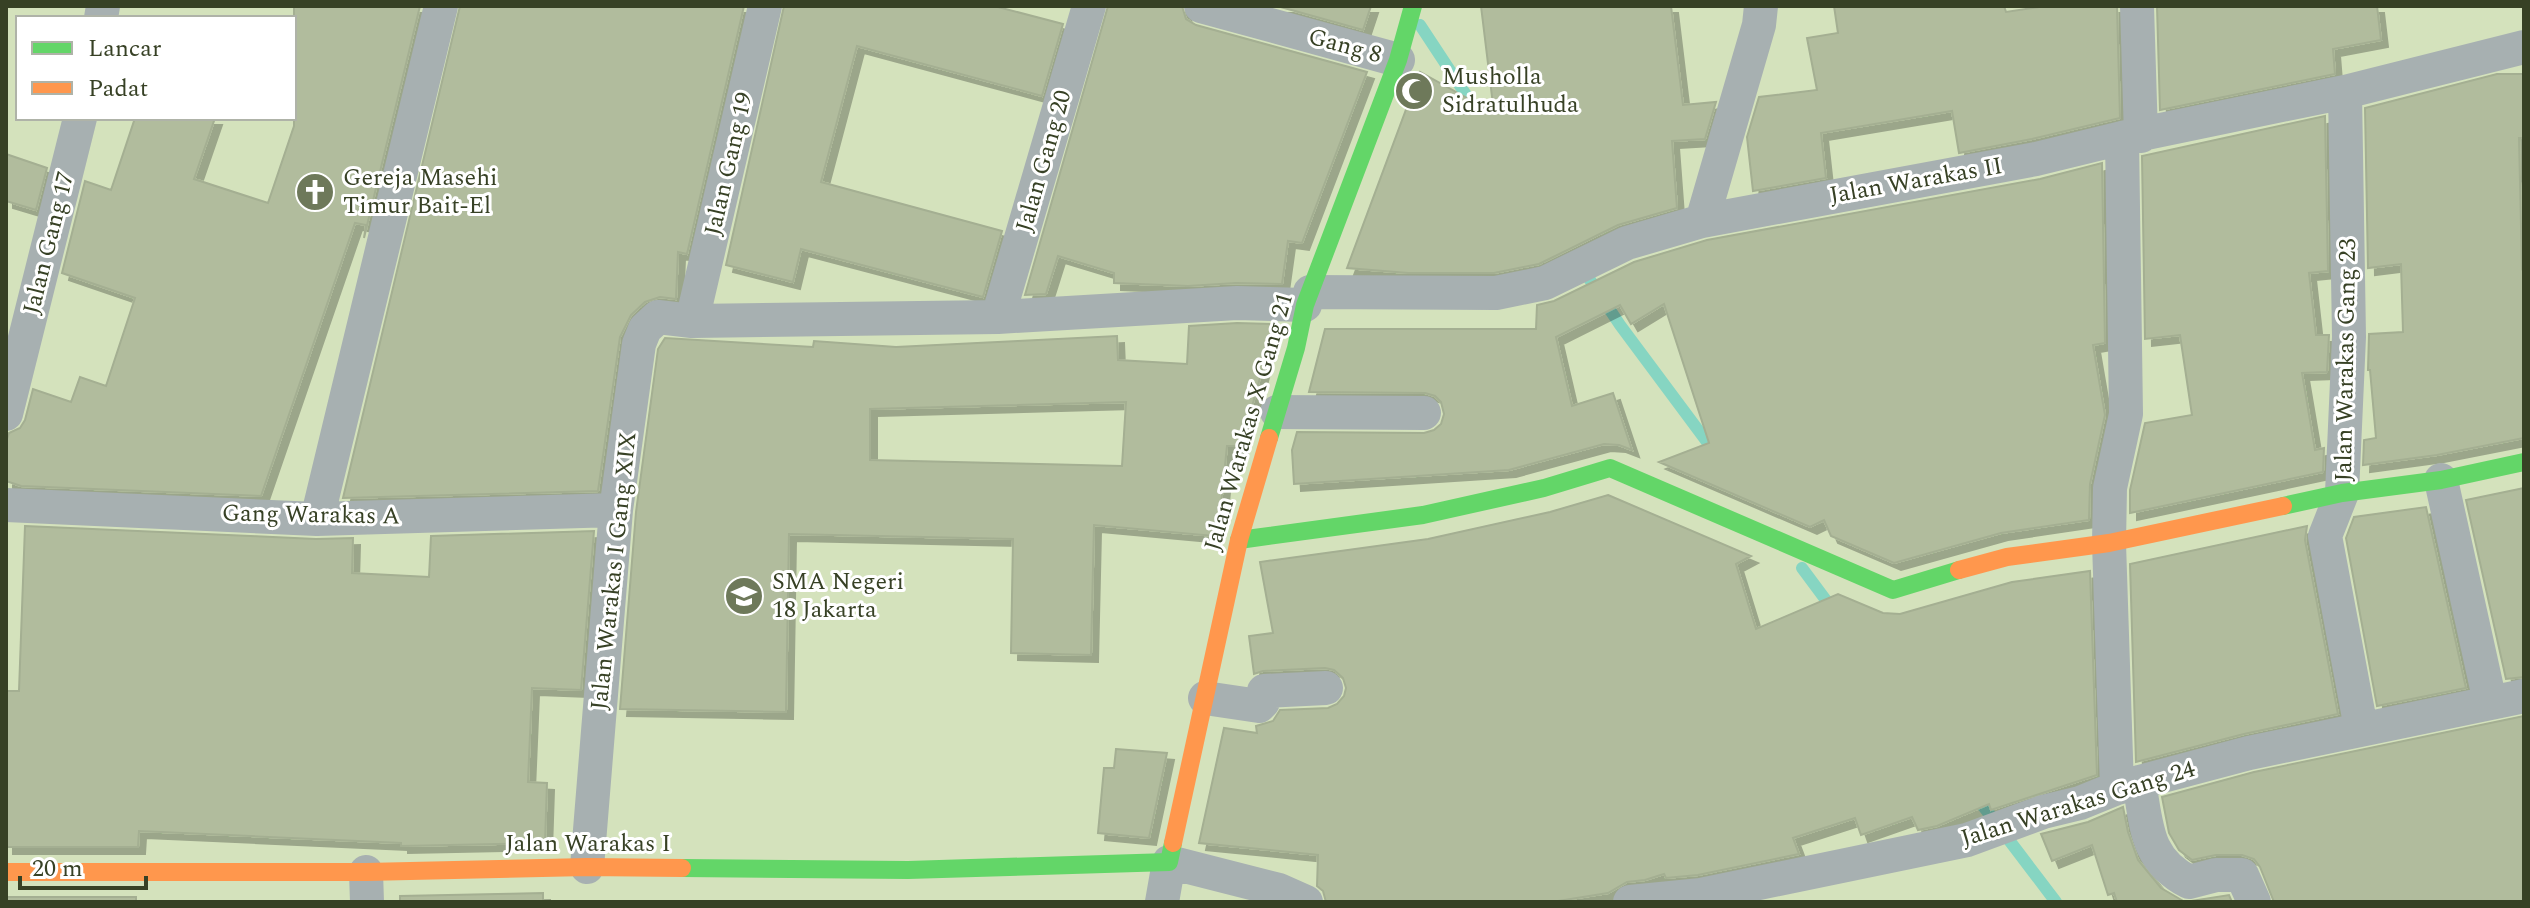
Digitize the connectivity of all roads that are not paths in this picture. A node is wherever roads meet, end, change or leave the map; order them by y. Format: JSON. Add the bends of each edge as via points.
{"nodes":[{"id":1,"x":441,"y":6,"type":"edge"},
{"id":2,"x":765,"y":6,"type":"edge"},
{"id":3,"x":1089,"y":6,"type":"edge"},
{"id":4,"x":1201,"y":6,"type":"edge"},
{"id":5,"x":1761,"y":6,"type":"edge"},
{"id":6,"x":2137,"y":6,"type":"edge"},
{"id":7,"x":1412,"y":13,"type":"edge"},
{"id":8,"x":2524,"y":47,"type":"edge"},
{"id":9,"x":1398,"y":60,"type":"junction"},
{"id":10,"x":2345,"y":92,"type":"junction"},
{"id":11,"x":80,"y":120,"type":"edge"},
{"id":12,"x":2131,"y":137,"type":"junction"},
{"id":13,"x":1702,"y":221,"type":"junction"},
{"id":14,"x":1308,"y":299,"type":"junction"},
{"id":15,"x":998,"y":317,"type":"junction"},
{"id":16,"x":692,"y":321,"type":"junction"},
{"id":17,"x":1277,"y":412,"type":"junction"},
{"id":18,"x":1424,"y":413,"type":"dead end"},
{"id":19,"x":6,"y":414,"type":"edge"},
{"id":20,"x":2524,"y":462,"type":"edge"},
{"id":21,"x":2441,"y":480,"type":"junction"},
{"id":22,"x":2342,"y":493,"type":"junction"},
{"id":23,"x":6,"y":505,"type":"edge"},
{"id":24,"x":616,"y":510,"type":"junction"},
{"id":25,"x":317,"y":519,"type":"junction"},
{"id":26,"x":1239,"y":540,"type":"junction"},
{"id":27,"x":2109,"y":543,"type":"junction"},
{"id":28,"x":1326,"y":688,"type":"dead end"},
{"id":29,"x":2524,"y":696,"type":"edge"},
{"id":30,"x":1205,"y":698,"type":"junction"},
{"id":31,"x":2490,"y":702,"type":"junction"},
{"id":32,"x":2361,"y":728,"type":"junction"},
{"id":33,"x":2128,"y":785,"type":"junction"},
{"id":34,"x":1169,"y":862,"type":"junction"},
{"id":35,"x":587,"y":867,"type":"junction"},
{"id":36,"x":6,"y":872,"type":"edge"},
{"id":37,"x":366,"y":887,"type":"edge"},
{"id":38,"x":1162,"y":902,"type":"edge"},
{"id":39,"x":1306,"y":902,"type":"edge"},
{"id":40,"x":1630,"y":902,"type":"edge"},
{"id":41,"x":2254,"y":902,"type":"edge"}],
"edges":[{"from":1,"to":25,"type":"street"},
{"from":2,"to":16,"type":"street","name":"Jalan Gang 19"},
{"from":3,"to":15,"type":"street","name":"Jalan Gang 20"},
{"from":4,"to":9,"type":"street","name":"Gang 8"},
{"from":5,"to":13,"type":"street"},
{"from":6,"to":12,"type":"street"},
{"from":7,"to":9,"type":"street","name":"Jalan Warakas X Gang 21"},
{"from":8,"to":10,"type":"street","name":"Jalan Warakas II"},
{"from":9,"to":14,"type":"street","name":"Jalan Warakas X Gang 21"},
{"from":10,"to":12,"type":"street","name":"Jalan Warakas II"},
{"from":10,"to":22,"type":"street","name":"Jalan Warakas Gang 23","via":[[2349,337]]},
{"from":11,"to":19,"type":"street","name":"Jalan Gang 17"},
{"from":12,"to":13,"type":"street","name":"Jalan Warakas II"},
{"from":12,"to":27,"type":"street","via":[[2126,414],[2110,488]]},
{"from":13,"to":14,"type":"street","name":"Jalan Warakas II","via":[[1627,243],[1545,283],[1496,293]]},
{"from":14,"to":15,"type":"street","name":"Jalan Warakas II"},
{"from":14,"to":17,"type":"street","name":"Jalan Warakas X Gang 21"},
{"from":15,"to":16,"type":"street","name":"Jalan Warakas I Gang XIX"},
{"from":16,"to":24,"type":"street","name":"Jalan Warakas I Gang XIX","via":[[658,317],[645,329]]},
{"from":17,"to":18,"type":"street"},
{"from":17,"to":26,"type":"street","name":"Jalan Warakas X Gang 21"},
{"from":20,"to":21,"type":"street","name":"Jalan Warakas Gang 23"},
{"from":21,"to":22,"type":"street","name":"Jalan Warakas Gang 23"},
{"from":21,"to":31,"type":"street"},
{"from":22,"to":27,"type":"street"},
{"from":22,"to":32,"type":"street","via":[[2325,536]]},
{"from":23,"to":25,"type":"street","name":"Gang Warakas A"},
{"from":24,"to":25,"type":"street","name":"Gang Warakas A"},
{"from":24,"to":35,"type":"street","name":"Jalan Warakas I Gang XIX"},
{"from":26,"to":27,"type":"street","via":[[1423,515],[1610,468],[1893,590],[2007,557]]},
{"from":26,"to":30,"type":"street","name":"Jalan Warakas X Gang 21"},
{"from":27,"to":33,"type":"street"},
{"from":28,"to":30,"type":"street","via":[[1264,691],[1259,706]]},
{"from":29,"to":31,"type":"street","name":"Jalan Warakas Gang 24"},
{"from":30,"to":34,"type":"street","name":"Jalan Warakas X Gang 21"},
{"from":31,"to":32,"type":"street","name":"Jalan Warakas Gang 24"},
{"from":32,"to":33,"type":"street","name":"Jalan Warakas Gang 24"},
{"from":33,"to":40,"type":"street","name":"Jalan Warakas Gang 24","via":[[1967,840],[1701,895]]},
{"from":33,"to":41,"type":"street","via":[[2152,850],[2162,862],[2189,882],[2242,875]]},
{"from":34,"to":35,"type":"street","name":"Jalan Warakas I","via":[[908,870]]},
{"from":34,"to":38,"type":"street"},
{"from":34,"to":39,"type":"street"},
{"from":35,"to":37,"type":"street","name":"Jalan Warakas I"},
{"from":36,"to":37,"type":"street","name":"Jalan Warakas I"}]}
